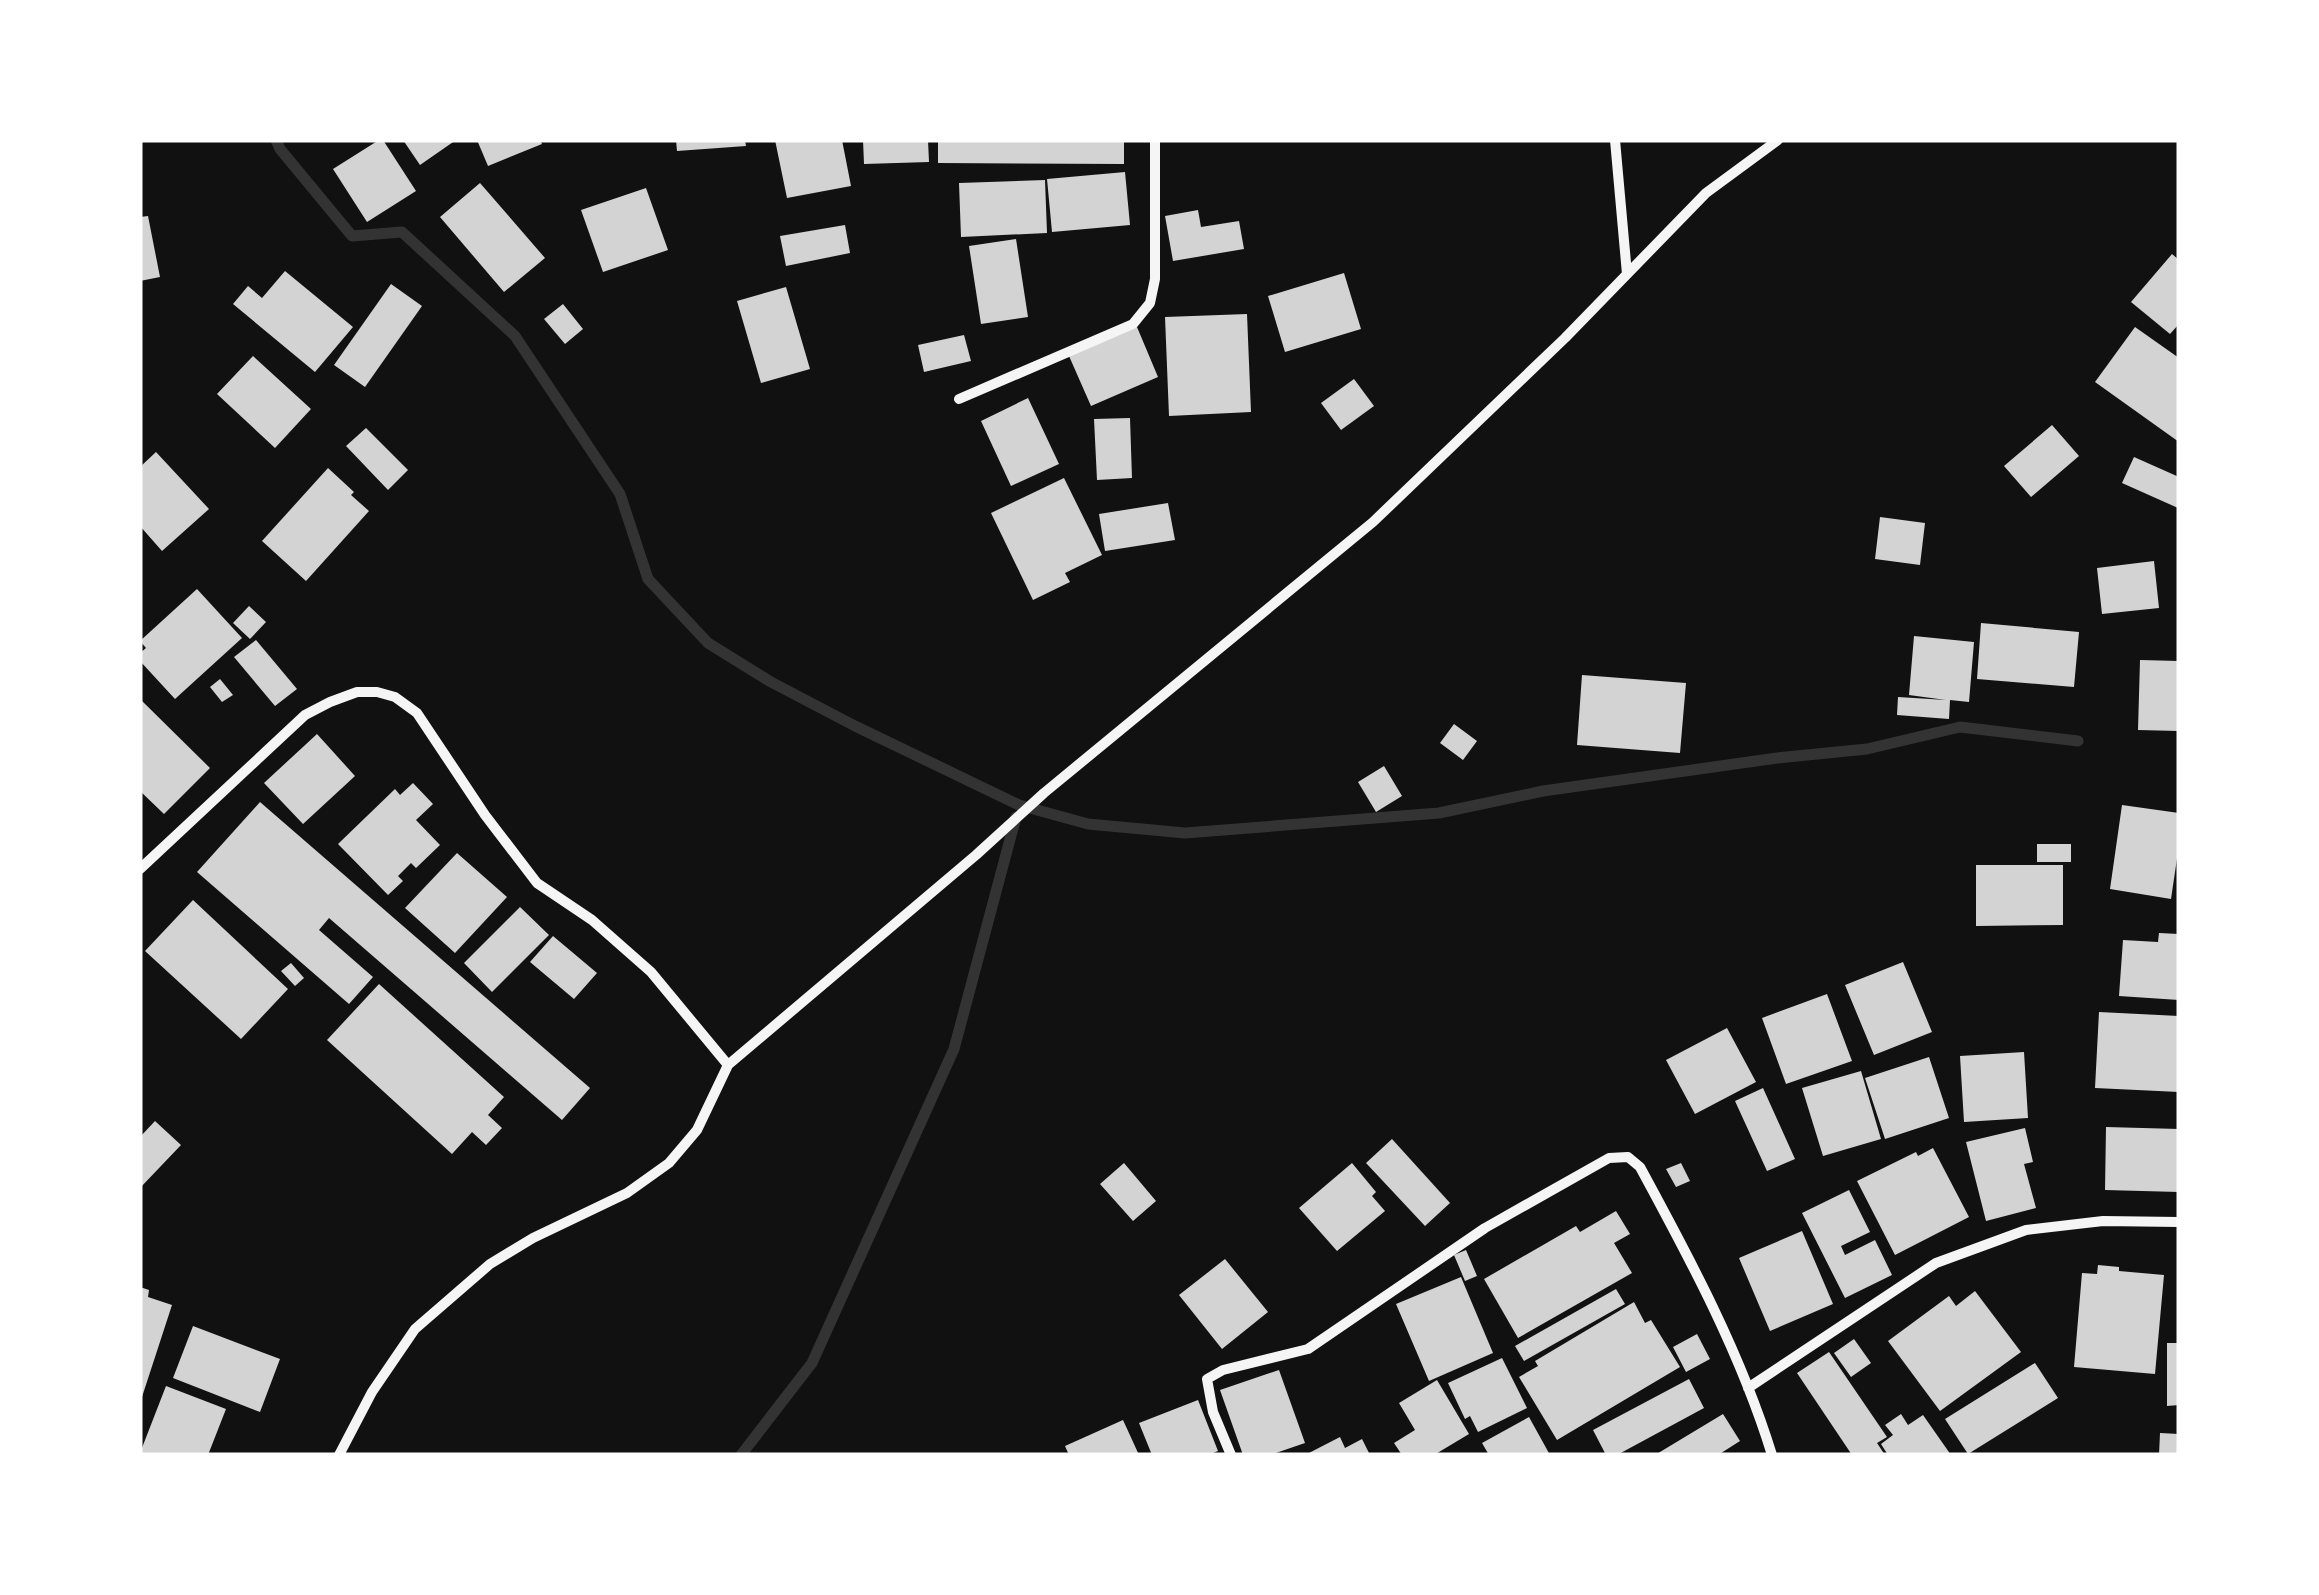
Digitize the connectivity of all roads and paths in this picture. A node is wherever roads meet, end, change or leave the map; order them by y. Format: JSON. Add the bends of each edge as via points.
{"nodes":[{"id":1,"x":1155,"y":140,"type":"edge"},
{"id":2,"x":1616,"y":140,"type":"edge"},
{"id":3,"x":1778,"y":140,"type":"edge"},
{"id":4,"x":1627,"y":274,"type":"junction"},
{"id":5,"x":959,"y":398,"type":"dead end"},
{"id":6,"x":140,"y":869,"type":"edge"},
{"id":7,"x":728,"y":1066,"type":"junction"},
{"id":8,"x":2179,"y":1222,"type":"edge"},
{"id":9,"x":1748,"y":1388,"type":"junction"},
{"id":10,"x":340,"y":1455,"type":"edge"},
{"id":11,"x":1232,"y":1455,"type":"edge"},
{"id":12,"x":1772,"y":1455,"type":"edge"}],
"edges":[{"from":1,"to":5,"type":"street","via":[[1155,278],[1150,302],[1134,324]]},
{"from":2,"to":4,"type":"street"},
{"from":3,"to":4,"type":"street","via":[[1706,193]]},
{"from":4,"to":7,"type":"street","via":[[1373,522]]},
{"from":6,"to":7,"type":"street","via":[[305,715],[357,692],[395,698],[417,712],[537,883],[651,972]]},
{"from":7,"to":10,"type":"street","via":[[697,1130],[669,1163],[627,1193],[490,1264],[415,1329]]},
{"from":8,"to":9,"type":"street","via":[[2026,1230],[1936,1262]]},
{"from":9,"to":11,"type":"street","via":[[1640,1166],[1628,1157],[1609,1158],[1485,1228],[1308,1348],[1208,1378],[1213,1412]]},
{"from":9,"to":12,"type":"street"}]}
